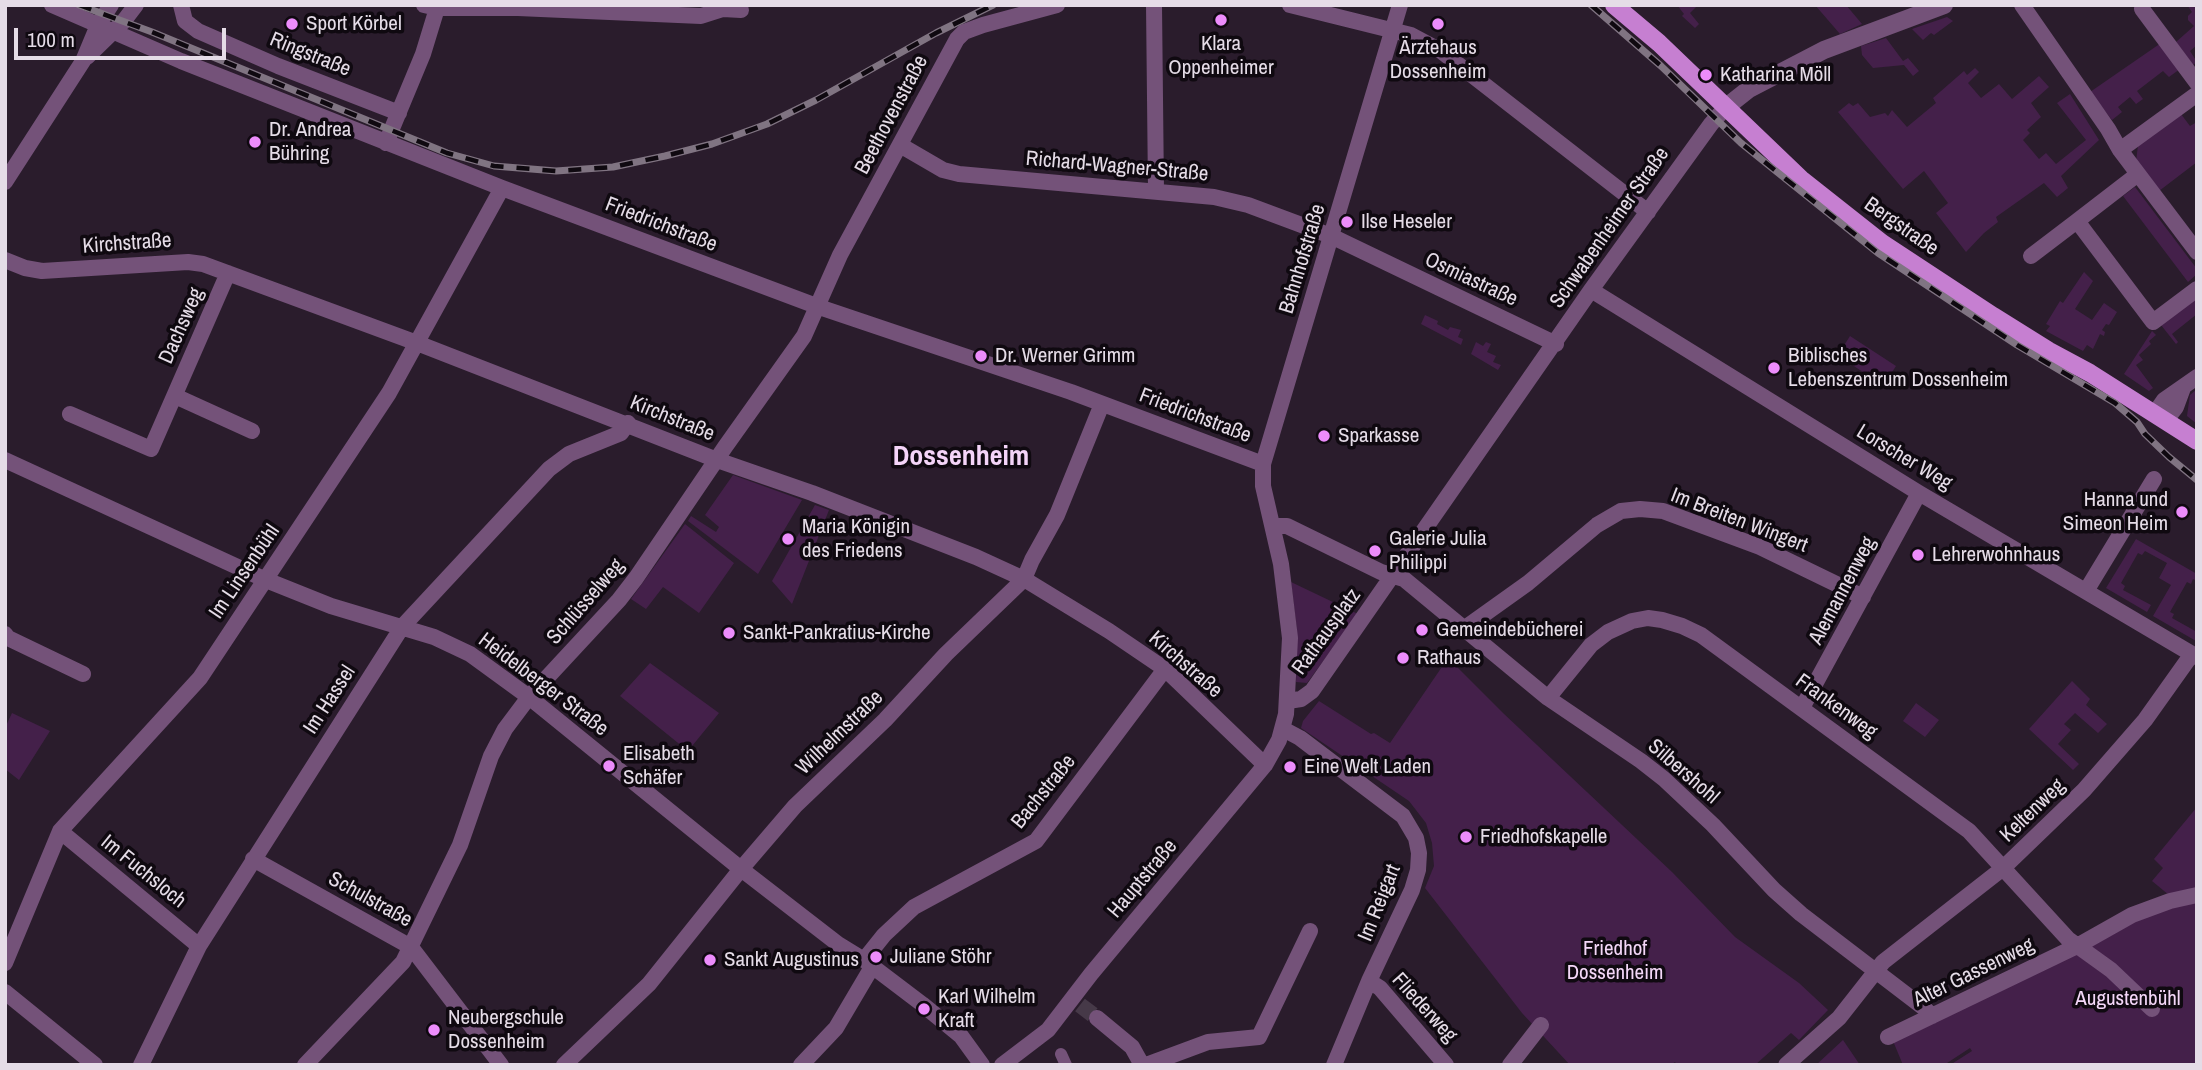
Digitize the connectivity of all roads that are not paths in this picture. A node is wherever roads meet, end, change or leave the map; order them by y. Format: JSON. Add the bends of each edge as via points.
{"nodes":[{"id":1,"x":52,"y":5,"type":"edge"},
{"id":2,"x":111,"y":5,"type":"edge"},
{"id":3,"x":136,"y":5,"type":"edge"},
{"id":4,"x":181,"y":5,"type":"edge"},
{"id":5,"x":1057,"y":5,"type":"edge"},
{"id":6,"x":1154,"y":5,"type":"edge"},
{"id":7,"x":1290,"y":5,"type":"edge"},
{"id":8,"x":1400,"y":5,"type":"edge"},
{"id":9,"x":1614,"y":5,"type":"edge"},
{"id":10,"x":1944,"y":5,"type":"edge"},
{"id":11,"x":2022,"y":5,"type":"edge"},
{"id":12,"x":433,"y":6,"type":"edge"},
{"id":13,"x":2142,"y":9,"type":"dead end"},
{"id":14,"x":741,"y":10,"type":"dead end"},
{"id":15,"x":98,"y":25,"type":"junction"},
{"id":16,"x":1392,"y":31,"type":"junction"},
{"id":17,"x":113,"y":32,"type":"junction"},
{"id":18,"x":83,"y":61,"type":"junction"},
{"id":19,"x":2197,"y":83,"type":"edge"},
{"id":20,"x":2197,"y":94,"type":"edge"},
{"id":21,"x":1725,"y":108,"type":"junction"},
{"id":22,"x":399,"y":113,"type":"junction"},
{"id":23,"x":386,"y":143,"type":"junction"},
{"id":24,"x":900,"y":145,"type":"junction"},
{"id":25,"x":2120,"y":150,"type":"junction"},
{"id":26,"x":2138,"y":174,"type":"junction"},
{"id":27,"x":5,"y":181,"type":"edge"},
{"id":28,"x":502,"y":188,"type":"junction"},
{"id":29,"x":1156,"y":191,"type":"junction"},
{"id":30,"x":1648,"y":212,"type":"junction"},
{"id":31,"x":2077,"y":221,"type":"junction"},
{"id":32,"x":1331,"y":236,"type":"junction"},
{"id":33,"x":2197,"y":252,"type":"edge"},
{"id":34,"x":2031,"y":256,"type":"dead end"},
{"id":35,"x":5,"y":260,"type":"edge"},
{"id":36,"x":228,"y":274,"type":"junction"},
{"id":37,"x":2197,"y":289,"type":"edge"},
{"id":38,"x":1591,"y":290,"type":"junction"},
{"id":39,"x":818,"y":307,"type":"junction"},
{"id":40,"x":417,"y":343,"type":"junction"},
{"id":41,"x":1556,"y":344,"type":"junction"},
{"id":42,"x":2197,"y":377,"type":"edge"},
{"id":43,"x":175,"y":396,"type":"junction"},
{"id":44,"x":1102,"y":404,"type":"junction"},
{"id":45,"x":70,"y":414,"type":"dead end"},
{"id":46,"x":2161,"y":417,"type":"junction"},
{"id":47,"x":628,"y":424,"type":"junction"},
{"id":48,"x":252,"y":431,"type":"dead end"},
{"id":49,"x":2197,"y":441,"type":"edge"},
{"id":50,"x":5,"y":460,"type":"edge"},
{"id":51,"x":717,"y":460,"type":"junction"},
{"id":52,"x":1263,"y":464,"type":"junction"},
{"id":53,"x":2154,"y":478,"type":"dead end"},
{"id":54,"x":1919,"y":492,"type":"junction"},
{"id":55,"x":1274,"y":526,"type":"junction"},
{"id":56,"x":1394,"y":574,"type":"junction"},
{"id":57,"x":267,"y":579,"type":"junction"},
{"id":58,"x":1024,"y":579,"type":"junction"},
{"id":59,"x":2087,"y":591,"type":"junction"},
{"id":60,"x":1863,"y":597,"type":"junction"},
{"id":61,"x":402,"y":626,"type":"junction"},
{"id":62,"x":1465,"y":628,"type":"junction"},
{"id":63,"x":5,"y":634,"type":"edge"},
{"id":64,"x":2195,"y":655,"type":"edge"},
{"id":65,"x":1165,"y":669,"type":"junction"},
{"id":66,"x":83,"y":674,"type":"dead end"},
{"id":67,"x":529,"y":697,"type":"junction"},
{"id":68,"x":1548,"y":698,"type":"junction"},
{"id":69,"x":1288,"y":701,"type":"junction"},
{"id":70,"x":1802,"y":708,"type":"junction"},
{"id":71,"x":1283,"y":729,"type":"junction"},
{"id":72,"x":1265,"y":765,"type":"junction"},
{"id":73,"x":60,"y":831,"type":"junction"},
{"id":74,"x":253,"y":859,"type":"junction"},
{"id":75,"x":741,"y":869,"type":"junction"},
{"id":76,"x":2002,"y":869,"type":"junction"},
{"id":77,"x":2197,"y":895,"type":"edge"},
{"id":78,"x":1310,"y":931,"type":"dead end"},
{"id":79,"x":199,"y":946,"type":"junction"},
{"id":80,"x":2077,"y":946,"type":"junction"},
{"id":81,"x":411,"y":947,"type":"junction"},
{"id":82,"x":5,"y":963,"type":"edge"},
{"id":83,"x":868,"y":964,"type":"junction"},
{"id":84,"x":1875,"y":970,"type":"junction"},
{"id":85,"x":1369,"y":981,"type":"junction"},
{"id":86,"x":5,"y":992,"type":"edge"},
{"id":87,"x":2152,"y":1009,"type":"dead end"},
{"id":88,"x":1932,"y":1016,"type":"junction"},
{"id":89,"x":1097,"y":1018,"type":"tunnel mouth"},
{"id":90,"x":1541,"y":1025,"type":"dead end"},
{"id":91,"x":1888,"y":1037,"type":"dead end"},
{"id":92,"x":805,"y":1063,"type":"edge"},
{"id":93,"x":1336,"y":1064,"type":"edge"},
{"id":94,"x":95,"y":1065,"type":"edge"},
{"id":95,"x":141,"y":1065,"type":"edge"},
{"id":96,"x":305,"y":1065,"type":"edge"},
{"id":97,"x":501,"y":1065,"type":"edge"},
{"id":98,"x":564,"y":1065,"type":"edge"},
{"id":99,"x":982,"y":1065,"type":"edge"},
{"id":100,"x":1002,"y":1065,"type":"edge"},
{"id":101,"x":1144,"y":1065,"type":"edge"},
{"id":102,"x":1446,"y":1065,"type":"edge"},
{"id":103,"x":1510,"y":1065,"type":"edge"},
{"id":104,"x":1786,"y":1065,"type":"edge"}],
"edges":[{"from":1,"to":15,"type":"street","name":"Friedrichstraße"},
{"from":2,"to":15,"type":"street"},
{"from":3,"to":17,"type":"street"},
{"from":4,"to":22,"type":"street","name":"Ringstraße","via":[[185,21],[198,32]]},
{"from":5,"to":24,"type":"street","name":"Beethovenstraße","via":[[964,32]]},
{"from":6,"to":29,"type":"street"},
{"from":7,"to":16,"type":"street"},
{"from":8,"to":16,"type":"street","name":"Bahnhofstraße"},
{"from":9,"to":21,"type":"main road","name":"Bergstraße"},
{"from":10,"to":21,"type":"street","name":"Schwabenheimer Straße","via":[[1824,50],[1749,89]]},
{"from":11,"to":25,"type":"street"},
{"from":12,"to":14,"type":"street","via":[[701,16],[723,9]]},
{"from":12,"to":22,"type":"street","via":[[423,54]]},
{"from":13,"to":19,"type":"street"},
{"from":15,"to":17,"type":"street","name":"Friedrichstraße"},
{"from":15,"to":18,"type":"street"},
{"from":16,"to":30,"type":"street","via":[[1441,51]]},
{"from":16,"to":32,"type":"street","name":"Bahnhofstraße"},
{"from":17,"to":18,"type":"street"},
{"from":17,"to":23,"type":"street","name":"Friedrichstraße"},
{"from":18,"to":27,"type":"street"},
{"from":20,"to":25,"type":"street"},
{"from":21,"to":30,"type":"street","name":"Schwabenheimer Straße"},
{"from":21,"to":46,"type":"main road","name":"Bergstraße","via":[[1801,179],[1882,243]]},
{"from":22,"to":23,"type":"street"},
{"from":23,"to":28,"type":"street","name":"Friedrichstraße"},
{"from":24,"to":29,"type":"street","name":"Richard-Wagner-Straße","via":[[959,174]]},
{"from":24,"to":39,"type":"street","name":"Beethovenstraße","via":[[840,255]]},
{"from":25,"to":26,"type":"street"},
{"from":26,"to":31,"type":"street"},
{"from":26,"to":33,"type":"street"},
{"from":28,"to":39,"type":"street","name":"Friedrichstraße"},
{"from":28,"to":40,"type":"street","name":"Im Linsenbühl"},
{"from":29,"to":32,"type":"street","name":"Richard-Wagner-Straße","via":[[1248,205]]},
{"from":30,"to":38,"type":"street","name":"Schwabenheimer Straße"},
{"from":31,"to":34,"type":"street"},
{"from":31,"to":37,"type":"street","via":[[2153,322]]},
{"from":32,"to":41,"type":"street","name":"Osmiastraße"},
{"from":32,"to":52,"type":"street","name":"Bahnhofstraße"},
{"from":35,"to":36,"type":"street","name":"Kirchstraße","via":[[42,271],[188,262]]},
{"from":36,"to":40,"type":"street","name":"Kirchstraße"},
{"from":36,"to":43,"type":"street","name":"Dachsweg"},
{"from":38,"to":41,"type":"street","name":"Schwabenheimer Straße"},
{"from":38,"to":54,"type":"street","name":"Lorscher Weg"},
{"from":39,"to":44,"type":"street","name":"Friedrichstraße"},
{"from":39,"to":51,"type":"street","name":"Schlüsselweg","via":[[792,356]]},
{"from":40,"to":47,"type":"street","name":"Kirchstraße"},
{"from":40,"to":57,"type":"street","name":"Im Linsenbühl"},
{"from":41,"to":56,"type":"street","name":"Schwabenheimer Straße"},
{"from":42,"to":46,"type":"street","via":[[2183,388],[2176,407]]},
{"from":43,"to":45,"type":"street","name":"Dachsweg","via":[[151,449]]},
{"from":43,"to":48,"type":"street","name":"Dachsweg"},
{"from":44,"to":52,"type":"street","name":"Friedrichstraße"},
{"from":44,"to":58,"type":"street","name":"Wilhelmstraße","via":[[1057,515]]},
{"from":46,"to":49,"type":"main road","name":"Bergstraße"},
{"from":47,"to":51,"type":"street","name":"Kirchstraße"},
{"from":47,"to":61,"type":"street","name":"Im Hassel","via":[[621,433],[569,454],[549,469]]},
{"from":50,"to":57,"type":"street","name":"Heidelberger Straße"},
{"from":51,"to":58,"type":"street","name":"Kirchstraße","via":[[863,512]]},
{"from":51,"to":67,"type":"street","name":"Schlüsselweg","via":[[619,600]]},
{"from":52,"to":55,"type":"street","name":"Bahnhofstraße","via":[[1263,486]]},
{"from":53,"to":59,"type":"street"},
{"from":54,"to":59,"type":"street","name":"Lorscher Weg"},
{"from":54,"to":60,"type":"street","name":"Alemannenweg"},
{"from":55,"to":56,"type":"street","name":"Rathausplatz","via":[[1287,526]]},
{"from":55,"to":69,"type":"street","name":"Rathausplatz","via":[[1289,615]]},
{"from":56,"to":62,"type":"street","name":"Silbershohl"},
{"from":56,"to":69,"type":"street","name":"Rathausplatz","via":[[1312,691]]},
{"from":57,"to":61,"type":"street","name":"Heidelberger Straße","via":[[331,606]]},
{"from":57,"to":73,"type":"street","name":"Im Linsenbühl","via":[[200,678]]},
{"from":58,"to":65,"type":"street","name":"Kirchstraße"},
{"from":58,"to":75,"type":"street","name":"Wilhelmstraße","via":[[795,806]]},
{"from":59,"to":64,"type":"street","name":"Lorscher Weg"},
{"from":60,"to":62,"type":"street","name":"Im Breiten Wingert","via":[[1760,547],[1663,511],[1640,509],[1621,511],[1597,525]]},
{"from":60,"to":70,"type":"street","name":"Alemannenweg"},
{"from":61,"to":67,"type":"street","name":"Heidelberger Straße","via":[[470,654]]},
{"from":61,"to":74,"type":"street","name":"Im Hassel"},
{"from":62,"to":68,"type":"street","name":"Silbershohl"},
{"from":63,"to":66,"type":"street"},
{"from":64,"to":76,"type":"street","name":"Keltenweg","via":[[2084,790]]},
{"from":65,"to":72,"type":"street","name":"Kirchstraße"},
{"from":65,"to":83,"type":"street","name":"Bachstraße","via":[[1036,841],[914,907],[884,935]]},
{"from":67,"to":75,"type":"street","name":"Heidelberger Straße"},
{"from":67,"to":81,"type":"street","name":"Schlüsselweg","via":[[491,756],[460,845]]},
{"from":68,"to":70,"type":"street","name":"Frankenweg","via":[[1591,645],[1608,632],[1648,618],[1701,635]]},
{"from":68,"to":84,"type":"street","name":"Silbershohl","via":[[1664,779],[1774,890]]},
{"from":69,"to":71,"type":"street","name":"Hauptstraße"},
{"from":70,"to":76,"type":"street","name":"Frankenweg","via":[[1969,831]]},
{"from":71,"to":72,"type":"street","name":"Hauptstraße"},
{"from":71,"to":85,"type":"street","name":"Im Reigart","via":[[1387,801],[1416,838],[1419,870]]},
{"from":72,"to":100,"type":"street","name":"Hauptstraße","via":[[1076,1002]]},
{"from":73,"to":79,"type":"street","name":"Im Fuchsloch"},
{"from":73,"to":82,"type":"street","name":"Im Linsenbühl"},
{"from":74,"to":79,"type":"street","name":"Im Hassel"},
{"from":74,"to":81,"type":"street","name":"Schulstraße"},
{"from":75,"to":83,"type":"street","name":"Heidelberger Straße"},
{"from":75,"to":98,"type":"street","name":"Wilhelmstraße","via":[[643,991]]},
{"from":76,"to":80,"type":"street","name":"Frankenweg"},
{"from":76,"to":84,"type":"street","name":"Keltenweg"},
{"from":77,"to":80,"type":"street","name":"Alter Gassenweg","via":[[2132,915]]},
{"from":78,"to":101,"type":"street","via":[[1259,1037],[1208,1042]]},
{"from":79,"to":95,"type":"street","name":"Im Hassel"},
{"from":80,"to":87,"type":"street","name":"Frankenweg"},
{"from":80,"to":88,"type":"street","name":"Alter Gassenweg"},
{"from":81,"to":96,"type":"street","name":"Schlüsselweg","via":[[396,971]]},
{"from":81,"to":97,"type":"street","name":"Schulstraße"},
{"from":83,"to":92,"type":"street","name":"Bachstraße","via":[[836,1028]]},
{"from":83,"to":99,"type":"street","name":"Heidelberger Straße","via":[[961,1036]]},
{"from":84,"to":88,"type":"street","name":"Silbershohl"},
{"from":84,"to":104,"type":"street","name":"Keltenweg","via":[[1835,1022]]},
{"from":85,"to":93,"type":"street","name":"Im Reigart"},
{"from":85,"to":102,"type":"street","name":"Fliederweg"},
{"from":86,"to":94,"type":"street"},
{"from":88,"to":91,"type":"street","name":"Alter Gassenweg"},
{"from":89,"to":101,"type":"street","via":[[1132,1047]]},
{"from":90,"to":103,"type":"street"}]}
